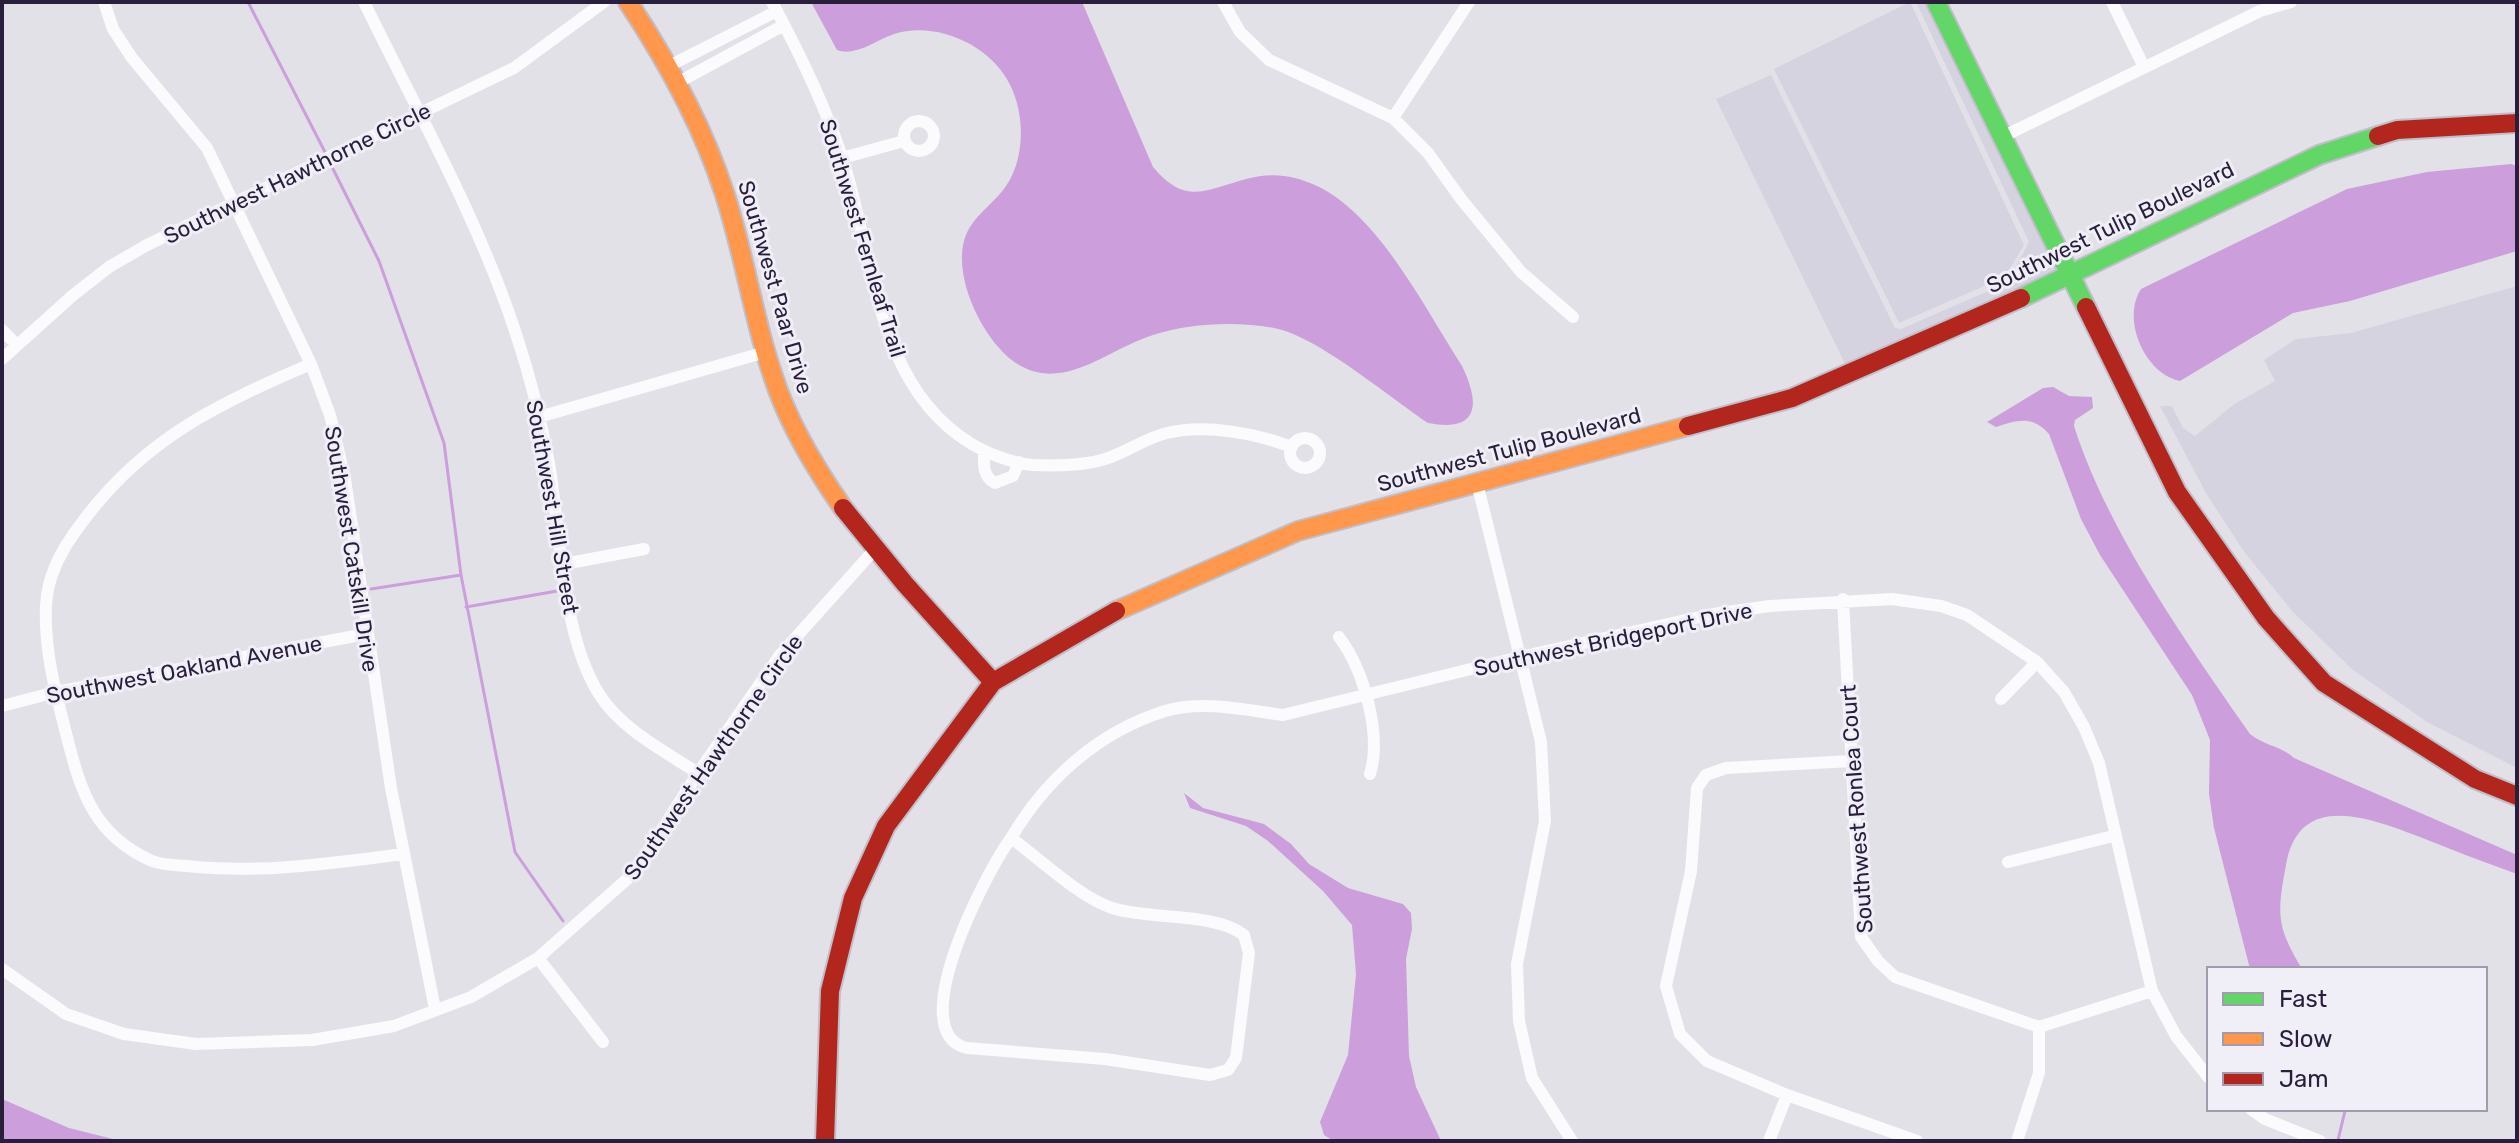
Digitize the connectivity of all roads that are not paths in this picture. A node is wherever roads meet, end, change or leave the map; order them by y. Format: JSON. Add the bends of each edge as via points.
{"nodes":[{"id":1,"x":104,"y":2,"type":"edge"},
{"id":2,"x":364,"y":2,"type":"edge"},
{"id":3,"x":604,"y":2,"type":"edge"},
{"id":4,"x":628,"y":2,"type":"edge"},
{"id":5,"x":1223,"y":2,"type":"edge"},
{"id":6,"x":1469,"y":2,"type":"edge"},
{"id":7,"x":1936,"y":2,"type":"edge"},
{"id":8,"x":2112,"y":2,"type":"edge"},
{"id":9,"x":2291,"y":2,"type":"edge"},
{"id":10,"x":775,"y":7,"type":"edge"},
{"id":11,"x":784,"y":25,"type":"junction"},
{"id":12,"x":2144,"y":67,"type":"junction"},
{"id":13,"x":673,"y":74,"type":"junction"},
{"id":14,"x":419,"y":115,"type":"junction"},
{"id":15,"x":1393,"y":118,"type":"junction"},
{"id":16,"x":2517,"y":123,"type":"edge"},
{"id":17,"x":2004,"y":136,"type":"junction"},
{"id":18,"x":904,"y":141,"type":"dead end"},
{"id":19,"x":842,"y":158,"type":"junction"},
{"id":20,"x":235,"y":202,"type":"junction"},
{"id":21,"x":2072,"y":276,"type":"junction"},
{"id":22,"x":1573,"y":317,"type":"dead end"},
{"id":23,"x":2,"y":330,"type":"edge"},
{"id":24,"x":17,"y":345,"type":"junction"},
{"id":25,"x":766,"y":352,"type":"junction"},
{"id":26,"x":2,"y":359,"type":"edge"},
{"id":27,"x":311,"y":364,"type":"junction"},
{"id":28,"x":539,"y":417,"type":"junction"},
{"id":29,"x":1292,"y":447,"type":"dead end"},
{"id":30,"x":984,"y":451,"type":"junction"},
{"id":31,"x":1019,"y":462,"type":"junction"},
{"id":32,"x":1477,"y":483,"type":"junction"},
{"id":33,"x":876,"y":548,"type":"junction"},
{"id":34,"x":644,"y":549,"type":"dead end"},
{"id":35,"x":564,"y":564,"type":"junction"},
{"id":36,"x":1843,"y":599,"type":"junction"},
{"id":37,"x":366,"y":634,"type":"junction"},
{"id":38,"x":1339,"y":637,"type":"dead end"},
{"id":39,"x":1520,"y":657,"type":"junction"},
{"id":40,"x":2037,"y":662,"type":"junction"},
{"id":41,"x":993,"y":682,"type":"junction"},
{"id":42,"x":56,"y":692,"type":"junction"},
{"id":43,"x":1364,"y":696,"type":"junction"},
{"id":44,"x":2001,"y":699,"type":"dead end"},
{"id":45,"x":2,"y":706,"type":"edge"},
{"id":46,"x":1851,"y":761,"type":"junction"},
{"id":47,"x":698,"y":773,"type":"junction"},
{"id":48,"x":1370,"y":774,"type":"dead end"},
{"id":49,"x":2517,"y":796,"type":"edge"},
{"id":50,"x":2113,"y":836,"type":"junction"},
{"id":51,"x":1011,"y":838,"type":"junction"},
{"id":52,"x":404,"y":854,"type":"junction"},
{"id":53,"x":2008,"y":862,"type":"dead end"},
{"id":54,"x":538,"y":958,"type":"junction"},
{"id":55,"x":2,"y":969,"type":"edge"},
{"id":56,"x":2152,"y":991,"type":"junction"},
{"id":57,"x":435,"y":1009,"type":"junction"},
{"id":58,"x":2039,"y":1027,"type":"junction"},
{"id":59,"x":603,"y":1042,"type":"dead end"},
{"id":60,"x":2207,"y":1075,"type":"edge"},
{"id":61,"x":1787,"y":1095,"type":"junction"},
{"id":62,"x":2254,"y":1111,"type":"edge"},
{"id":63,"x":825,"y":1141,"type":"edge"},
{"id":64,"x":1572,"y":1141,"type":"edge"},
{"id":65,"x":1769,"y":1141,"type":"edge"},
{"id":66,"x":1917,"y":1141,"type":"edge"},
{"id":67,"x":2017,"y":1141,"type":"edge"},
{"id":68,"x":2320,"y":1141,"type":"edge"}],
"edges":[{"from":1,"to":20,"type":"street","name":"Southwest Catskill Drive","via":[[113,29],[194,129]]},
{"from":2,"to":14,"type":"street","name":"Southwest Hill Street"},
{"from":3,"to":14,"type":"street","name":"Southwest Hawthorne Circle","via":[[514,68]]},
{"from":4,"to":13,"type":"street","name":"Southwest Paar Drive"},
{"from":5,"to":15,"type":"street","via":[[1240,32],[1269,60]]},
{"from":6,"to":15,"type":"street"},
{"from":7,"to":17,"type":"street"},
{"from":8,"to":12,"type":"street"},
{"from":9,"to":12,"type":"street","via":[[2260,11]]},
{"from":10,"to":11,"type":"street","name":"Southwest Fernleaf Trail"},
{"from":10,"to":13,"type":"street"},
{"from":11,"to":13,"type":"street"},
{"from":11,"to":19,"type":"street","name":"Southwest Fernleaf Trail"},
{"from":12,"to":17,"type":"street"},
{"from":13,"to":25,"type":"street","name":"Southwest Paar Drive","via":[[724,192]]},
{"from":14,"to":20,"type":"street","name":"Southwest Hawthorne Circle"},
{"from":14,"to":28,"type":"street","name":"Southwest Hill Street","via":[[490,264]]},
{"from":15,"to":22,"type":"street","via":[[1428,153],[1521,272]]},
{"from":16,"to":21,"type":"street","name":"Southwest Tulip Boulevard","via":[[2397,130],[2319,155]]},
{"from":17,"to":21,"type":"street"},
{"from":18,"to":19,"type":"street"},
{"from":19,"to":30,"type":"street","name":"Southwest Fernleaf Trail","via":[[881,310],[907,374],[938,420]]},
{"from":20,"to":24,"type":"street","name":"Southwest Hawthorne Circle","via":[[109,267]]},
{"from":20,"to":27,"type":"street","name":"Southwest Catskill Drive"},
{"from":21,"to":32,"type":"street","name":"Southwest Tulip Boulevard","via":[[1792,398]]},
{"from":21,"to":49,"type":"street","via":[[2177,492],[2266,618],[2324,683],[2475,779]]},
{"from":23,"to":24,"type":"street"},
{"from":24,"to":26,"type":"street","name":"Southwest Hawthorne Circle"},
{"from":25,"to":28,"type":"street"},
{"from":25,"to":33,"type":"street","name":"Southwest Paar Drive","via":[[801,439],[838,501]]},
{"from":27,"to":37,"type":"street","name":"Southwest Catskill Drive","via":[[345,479]]},
{"from":27,"to":42,"type":"street","via":[[180,427],[127,468],[91,510],[61,551],[46,603]]},
{"from":28,"to":35,"type":"street","name":"Southwest Hill Street"},
{"from":29,"to":31,"type":"street","name":"Southwest Fernleaf Trail","via":[[1200,429],[1164,434],[1082,464]]},
{"from":30,"to":31,"type":"street","name":"Southwest Fernleaf Trail"},
{"from":30,"to":31,"type":"street","via":[[984,471],[995,483],[1013,476]]},
{"from":32,"to":39,"type":"street"},
{"from":32,"to":41,"type":"street","name":"Southwest Tulip Boulevard","via":[[1298,531],[1145,596]]},
{"from":33,"to":41,"type":"street","name":"Southwest Paar Drive"},
{"from":33,"to":47,"type":"street","name":"Southwest Hawthorne Circle","via":[[780,655]]},
{"from":34,"to":35,"type":"street"},
{"from":35,"to":47,"type":"street","name":"Southwest Hill Street","via":[[582,660],[600,696],[639,735]]},
{"from":36,"to":39,"type":"street","name":"Southwest Bridgeport Drive","via":[[1713,614]]},
{"from":36,"to":40,"type":"street","name":"Southwest Bridgeport Drive","via":[[1916,601],[1967,615]]},
{"from":36,"to":46,"type":"street","name":"Southwest Ronlea Court"},
{"from":37,"to":42,"type":"street","name":"Southwest Oakland Avenue"},
{"from":37,"to":52,"type":"street","name":"Southwest Catskill Drive"},
{"from":38,"to":43,"type":"street","via":[[1351,653]]},
{"from":39,"to":43,"type":"street","name":"Southwest Bridgeport Drive"},
{"from":39,"to":64,"type":"street","via":[[1541,742],[1545,821],[1517,964],[1519,1021],[1532,1078]]},
{"from":40,"to":44,"type":"street"},
{"from":40,"to":50,"type":"street","name":"Southwest Bridgeport Drive","via":[[2064,692],[2084,727],[2099,763]]},
{"from":41,"to":63,"type":"street","name":"Southwest Tulip Boulevard","via":[[886,826],[853,898],[830,991]]},
{"from":42,"to":45,"type":"street","name":"Southwest Oakland Avenue"},
{"from":42,"to":52,"type":"street","via":[[77,778],[94,816],[122,845],[155,862],[268,870]]},
{"from":43,"to":48,"type":"street","via":[[1376,753]]},
{"from":43,"to":51,"type":"street","name":"Southwest Bridgeport Drive","via":[[1283,715],[1215,707],[1166,711],[1061,769]]},
{"from":46,"to":58,"type":"street","name":"Southwest Ronlea Court","via":[[1861,937],[1895,977]]},
{"from":46,"to":61,"type":"street","via":[[1726,768],[1706,775],[1697,788],[1691,871],[1666,986],[1669,998],[1680,1034],[1707,1061]]},
{"from":47,"to":54,"type":"street","name":"Southwest Hawthorne Circle","via":[[634,873]]},
{"from":50,"to":53,"type":"street"},
{"from":50,"to":56,"type":"street","name":"Southwest Bridgeport Drive"},
{"from":51,"to":51,"type":"street","name":"Southwest Bridgeport Drive","via":[[1100,903],[1126,912],[1225,925],[1244,935],[1249,953],[1245,993],[1236,1058],[1228,1070],[1210,1075],[1105,1059],[967,1048],[950,1040],[943,1018],[955,949],[980,888]]},
{"from":52,"to":57,"type":"street","name":"Southwest Catskill Drive"},
{"from":54,"to":57,"type":"street","name":"Southwest Hawthorne Circle","via":[[471,997]]},
{"from":54,"to":59,"type":"street"},
{"from":55,"to":57,"type":"street","name":"Southwest Hawthorne Circle","via":[[66,1014],[124,1034],[196,1044],[312,1040],[394,1026]]},
{"from":56,"to":58,"type":"street"},
{"from":56,"to":60,"type":"street","name":"Southwest Bridgeport Drive","via":[[2176,1036]]},
{"from":58,"to":67,"type":"street","via":[[2039,1073]]},
{"from":61,"to":65,"type":"street"},
{"from":61,"to":66,"type":"street"},
{"from":62,"to":68,"type":"street"}]}
